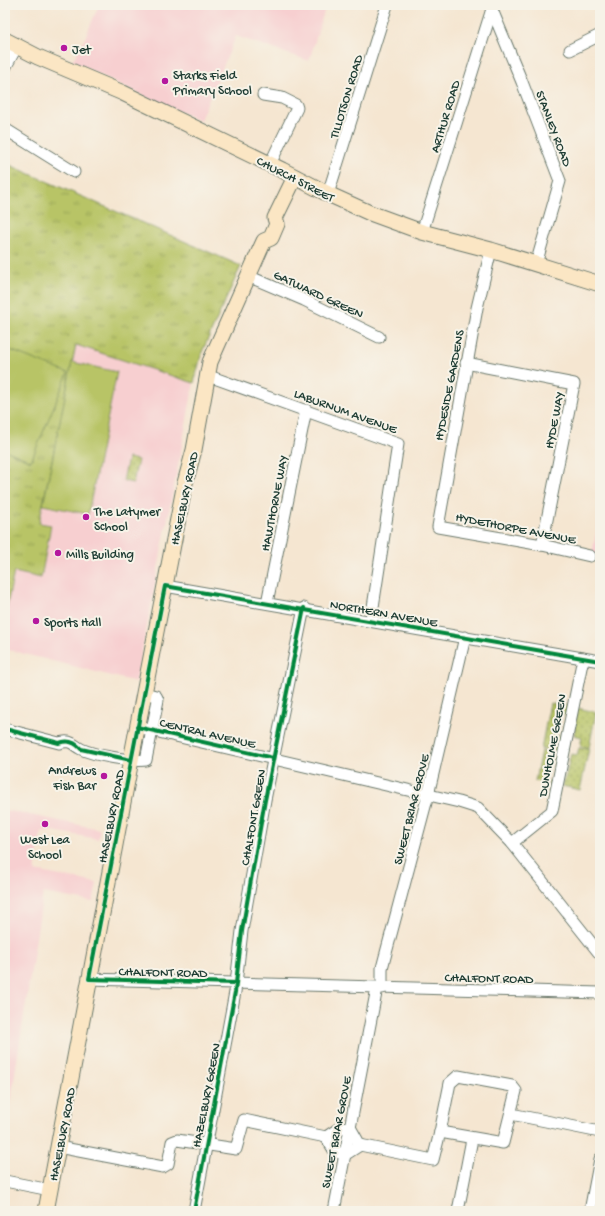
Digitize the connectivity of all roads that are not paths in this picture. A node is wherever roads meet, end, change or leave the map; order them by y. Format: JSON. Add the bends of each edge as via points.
{"nodes":[{"id":1,"x":387,"y":5,"type":"edge"},
{"id":2,"x":491,"y":7,"type":"edge"},
{"id":3,"x":600,"y":35,"type":"edge"},
{"id":4,"x":11,"y":43,"type":"edge"},
{"id":5,"x":570,"y":50,"type":"dead end"},
{"id":6,"x":5,"y":68,"type":"edge"},
{"id":7,"x":263,"y":94,"type":"dead end"},
{"id":8,"x":5,"y":129,"type":"edge"},
{"id":9,"x":270,"y":164,"type":"junction"},
{"id":10,"x":74,"y":172,"type":"dead end"},
{"id":11,"x":295,"y":177,"type":"junction"},
{"id":12,"x":328,"y":194,"type":"junction"},
{"id":13,"x":422,"y":232,"type":"junction"},
{"id":14,"x":491,"y":250,"type":"junction"},
{"id":15,"x":536,"y":264,"type":"junction"},
{"id":16,"x":248,"y":276,"type":"junction"},
{"id":17,"x":600,"y":284,"type":"edge"},
{"id":18,"x":379,"y":337,"type":"dead end"},
{"id":19,"x":466,"y":363,"type":"junction"},
{"id":20,"x":206,"y":375,"type":"junction"},
{"id":21,"x":306,"y":410,"type":"junction"},
{"id":22,"x":438,"y":527,"type":"joint"},
{"id":23,"x":542,"y":545,"type":"junction"},
{"id":24,"x":590,"y":556,"type":"dead end"},
{"id":25,"x":165,"y":586,"type":"junction"},
{"id":26,"x":267,"y":602,"type":"junction"},
{"id":27,"x":304,"y":608,"type":"junction"},
{"id":28,"x":371,"y":620,"type":"junction"},
{"id":29,"x":465,"y":637,"type":"junction"},
{"id":30,"x":583,"y":658,"type":"junction"},
{"id":31,"x":600,"y":661,"type":"edge"},
{"id":32,"x":144,"y":693,"type":"junction"},
{"id":33,"x":137,"y":727,"type":"junction"},
{"id":34,"x":5,"y":729,"type":"edge"},
{"id":35,"x":153,"y":729,"type":"junction"},
{"id":36,"x":273,"y":758,"type":"junction"},
{"id":37,"x":131,"y":760,"type":"junction"},
{"id":38,"x":428,"y":795,"type":"junction"},
{"id":39,"x":512,"y":843,"type":"junction"},
{"id":40,"x":600,"y":954,"type":"edge"},
{"id":41,"x":89,"y":979,"type":"junction"},
{"id":42,"x":236,"y":984,"type":"junction"},
{"id":43,"x":379,"y":988,"type":"junction"},
{"id":44,"x":600,"y":993,"type":"edge"},
{"id":45,"x":511,"y":1114,"type":"junction"},
{"id":46,"x":349,"y":1128,"type":"junction"},
{"id":47,"x":440,"y":1132,"type":"junction"},
{"id":48,"x":600,"y":1132,"type":"edge"},
{"id":49,"x":326,"y":1137,"type":"junction"},
{"id":50,"x":472,"y":1139,"type":"junction"},
{"id":51,"x":206,"y":1145,"type":"junction"},
{"id":52,"x":360,"y":1145,"type":"junction"},
{"id":53,"x":58,"y":1147,"type":"junction"},
{"id":54,"x":344,"y":1153,"type":"junction"},
{"id":55,"x":600,"y":1159,"type":"edge"},
{"id":56,"x":5,"y":1181,"type":"edge"},
{"id":57,"x":50,"y":1190,"type":"junction"},
{"id":58,"x":46,"y":1211,"type":"edge"},
{"id":59,"x":194,"y":1211,"type":"edge"},
{"id":60,"x":334,"y":1211,"type":"edge"},
{"id":61,"x":458,"y":1211,"type":"edge"},
{"id":62,"x":590,"y":1211,"type":"edge"}],
"edges":[{"from":1,"to":12,"type":"street","name":"TILLOTSON ROAD"},
{"from":2,"to":13,"type":"street","name":"ARTHUR ROAD"},
{"from":2,"to":15,"type":"street","name":"STANLEY ROAD","via":[[560,181]]},
{"from":3,"to":5,"type":"street"},
{"from":4,"to":6,"type":"street"},
{"from":4,"to":9,"type":"street","name":"CHURCH STREET","via":[[123,93]]},
{"from":7,"to":9,"type":"street","via":[[282,98],[296,104],[297,108]]},
{"from":8,"to":10,"type":"street"},
{"from":9,"to":11,"type":"street","name":"CHURCH STREET"},
{"from":11,"to":12,"type":"street","name":"CHURCH STREET"},
{"from":11,"to":16,"type":"street","name":"HASELBURY ROAD","via":[[275,218],[277,224],[271,238],[264,241]]},
{"from":12,"to":13,"type":"street","name":"CHURCH STREET"},
{"from":13,"to":14,"type":"street","name":"CHURCH STREET"},
{"from":14,"to":15,"type":"street","name":"CHURCH STREET"},
{"from":14,"to":19,"type":"street","name":"HYDESIDE GARDENS"},
{"from":15,"to":17,"type":"street","name":"CHURCH STREET"},
{"from":16,"to":18,"type":"street","name":"GATWARD GREEN"},
{"from":16,"to":20,"type":"street","name":"HASELBURY ROAD","via":[[216,346]]},
{"from":19,"to":22,"type":"street","name":"HYDESIDE GARDENS"},
{"from":19,"to":23,"type":"street","name":"HYDE WAY","via":[[574,384]]},
{"from":20,"to":21,"type":"street","name":"LABURNUM AVENUE"},
{"from":20,"to":25,"type":"street","name":"HASELBURY ROAD","via":[[194,450]]},
{"from":21,"to":26,"type":"street","name":"HAWTHORNE WAY"},
{"from":21,"to":28,"type":"street","name":"LABURNUM AVENUE","via":[[398,444]]},
{"from":22,"to":23,"type":"street","name":"HYDETHORPE AVENUE"},
{"from":23,"to":24,"type":"street","name":"HYDETHORPE AVENUE"},
{"from":25,"to":26,"type":"street","name":"NORTHERN AVENUE"},
{"from":25,"to":32,"type":"street","name":"HASELBURY ROAD"},
{"from":26,"to":27,"type":"street","name":"NORTHERN AVENUE"},
{"from":27,"to":28,"type":"street","name":"NORTHERN AVENUE"},
{"from":27,"to":36,"type":"street","name":"CHALFONT GREEN"},
{"from":28,"to":29,"type":"street","name":"NORTHERN AVENUE"},
{"from":29,"to":30,"type":"street","name":"NORTHERN AVENUE"},
{"from":29,"to":38,"type":"street","name":"SWEET BRIAR GROVE"},
{"from":30,"to":31,"type":"street","name":"NORTHERN AVENUE"},
{"from":30,"to":39,"type":"street","name":"DUNHOLME GREEN","via":[[552,811]]},
{"from":32,"to":33,"type":"street","name":"HASELBURY ROAD"},
{"from":32,"to":35,"type":"street","via":[[158,698]]},
{"from":33,"to":35,"type":"street","name":"CENTRAL AVENUE"},
{"from":33,"to":37,"type":"street","name":"HASELBURY ROAD"},
{"from":34,"to":37,"type":"street","via":[[59,743],[63,748],[75,751],[81,749]]},
{"from":35,"to":36,"type":"street","name":"CENTRAL AVENUE"},
{"from":35,"to":37,"type":"street","via":[[146,760]]},
{"from":36,"to":38,"type":"street","name":"CENTRAL AVENUE"},
{"from":36,"to":42,"type":"street","name":"CHALFONT GREEN","via":[[248,898]]},
{"from":37,"to":41,"type":"street","name":"HASELBURY ROAD"},
{"from":38,"to":39,"type":"street","name":"CENTRAL AVENUE","via":[[478,808]]},
{"from":38,"to":43,"type":"street","name":"SWEET BRIAR GROVE","via":[[382,968]]},
{"from":39,"to":40,"type":"street","name":"CENTRAL AVENUE"},
{"from":41,"to":42,"type":"street","name":"CHALFONT ROAD"},
{"from":41,"to":53,"type":"street","name":"HASELBURY ROAD"},
{"from":42,"to":43,"type":"street","name":"CHALFONT ROAD"},
{"from":42,"to":51,"type":"street","name":"HAZELBURY GREEN"},
{"from":43,"to":44,"type":"street","name":"CHALFONT ROAD"},
{"from":43,"to":46,"type":"street","name":"SWEET BRIAR GROVE"},
{"from":45,"to":47,"type":"street","via":[[516,1091],[512,1086],[458,1076],[450,1083]]},
{"from":45,"to":48,"type":"street"},
{"from":45,"to":50,"type":"street","via":[[503,1143]]},
{"from":46,"to":49,"type":"street","via":[[341,1127]]},
{"from":46,"to":52,"type":"street"},
{"from":46,"to":54,"type":"street","name":"SWEET BRIAR GROVE"},
{"from":47,"to":50,"type":"street"},
{"from":47,"to":52,"type":"street","via":[[432,1160]]},
{"from":49,"to":51,"type":"street","via":[[244,1120],[236,1149]]},
{"from":49,"to":54,"type":"street","via":[[335,1152]]},
{"from":50,"to":61,"type":"street"},
{"from":51,"to":53,"type":"street","via":[[177,1140],[172,1142],[168,1164],[163,1167]]},
{"from":51,"to":59,"type":"street","name":"HAZELBURY GREEN"},
{"from":52,"to":54,"type":"street"},
{"from":53,"to":57,"type":"street","name":"HASELBURY ROAD"},
{"from":54,"to":60,"type":"street","name":"SWEET BRIAR GROVE"},
{"from":55,"to":62,"type":"street"},
{"from":56,"to":57,"type":"street"},
{"from":57,"to":58,"type":"street","name":"HASELBURY ROAD"}]}
